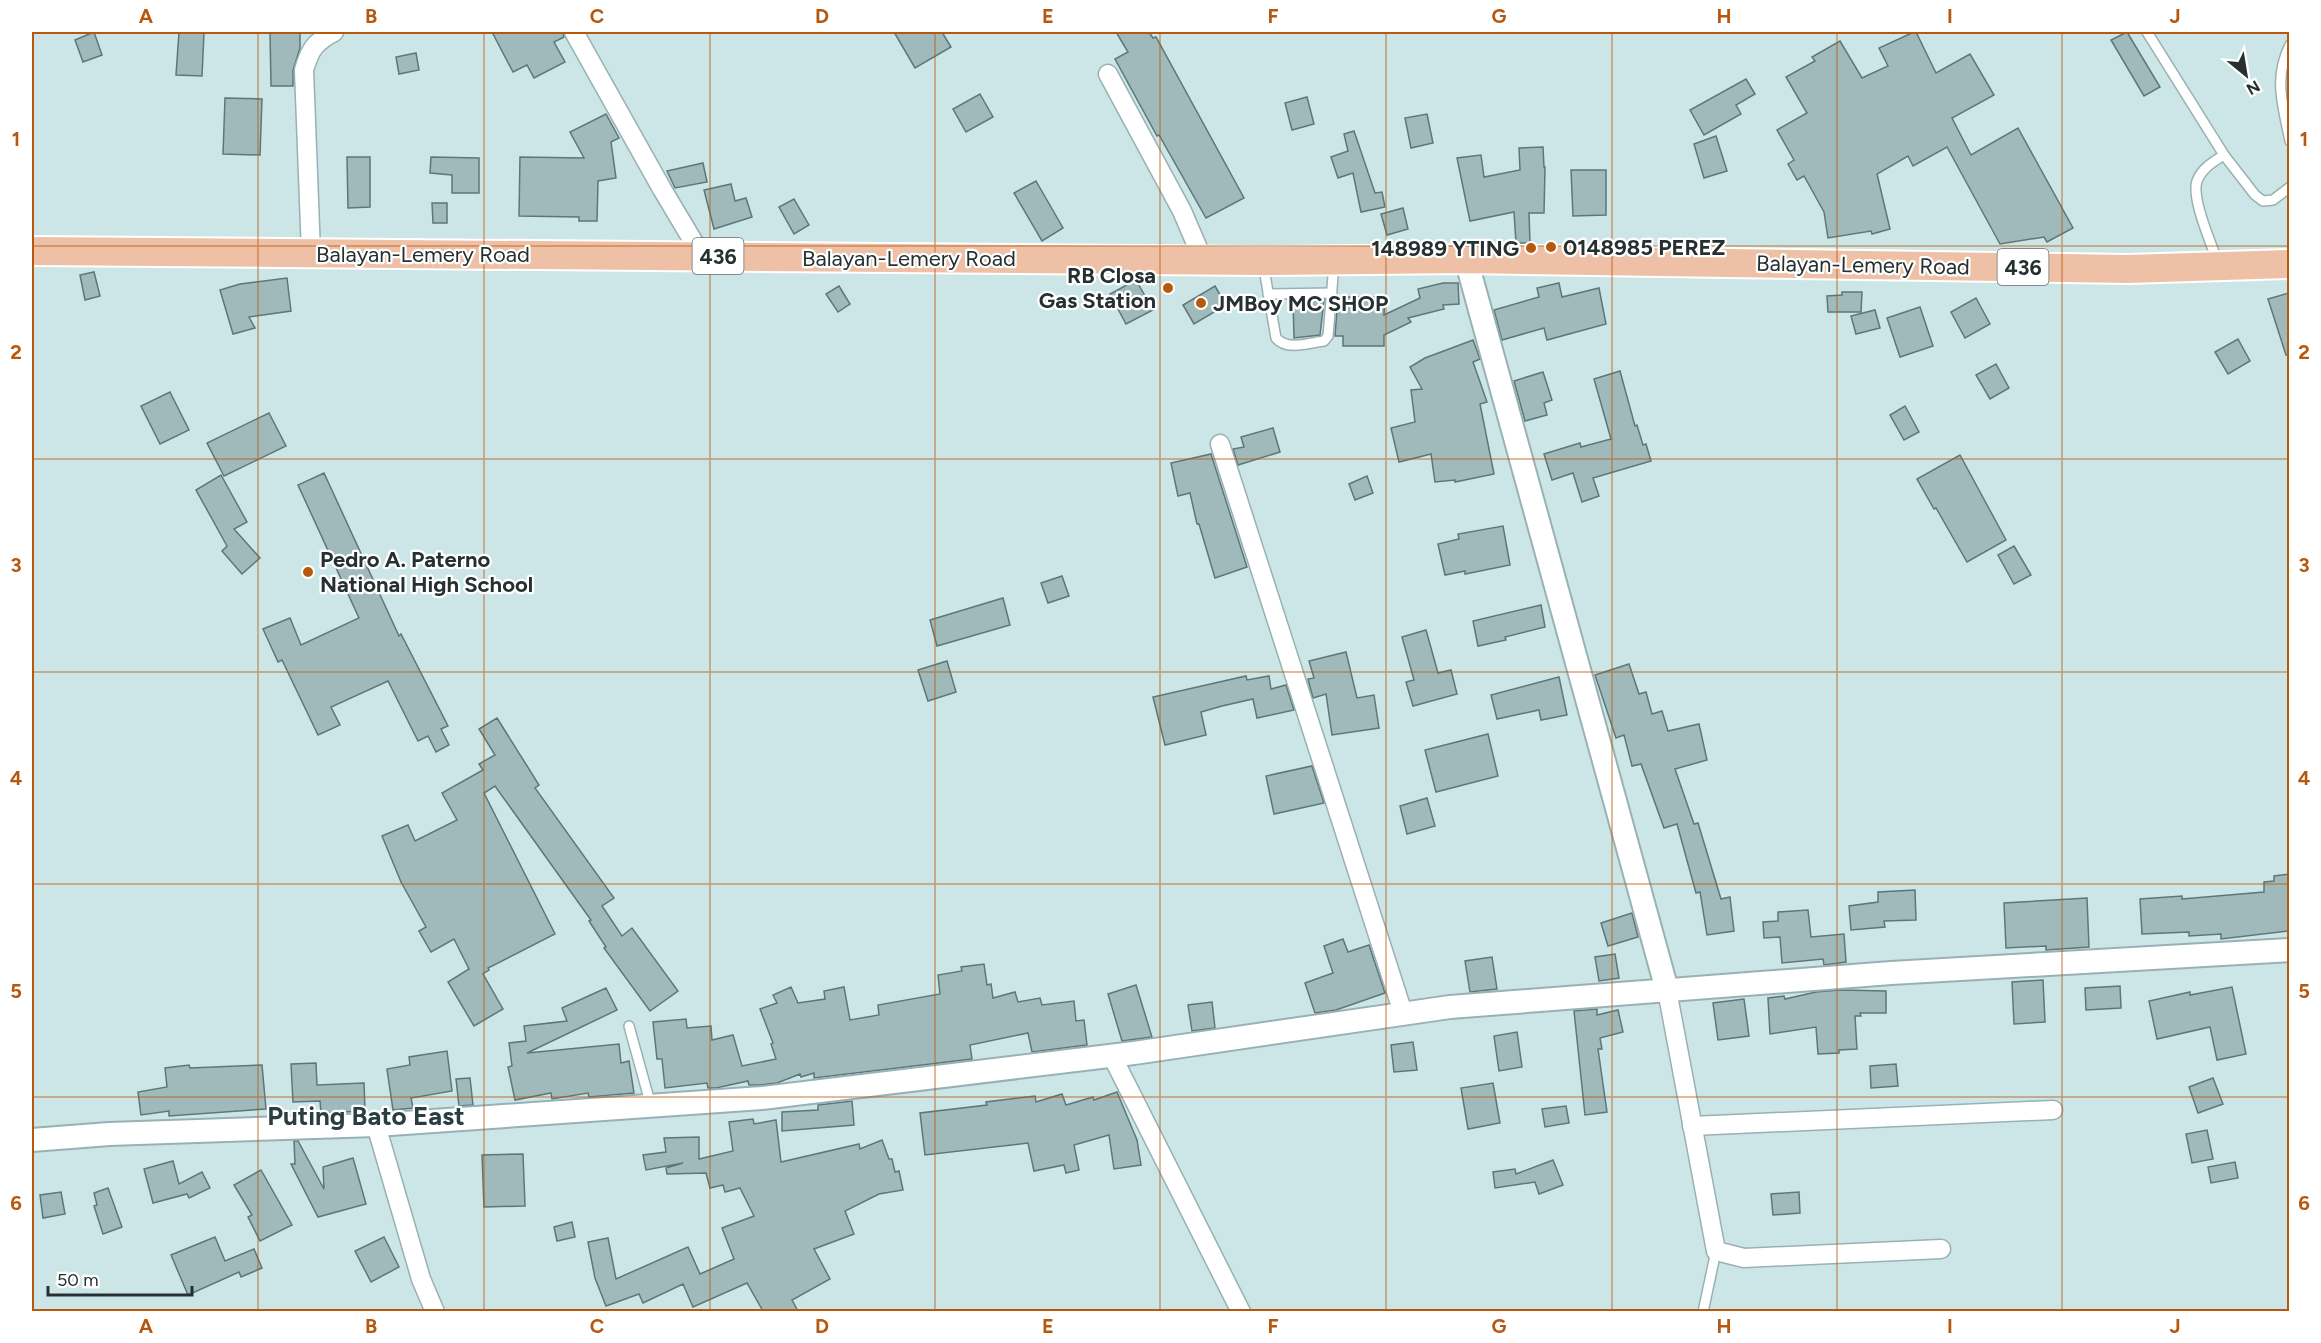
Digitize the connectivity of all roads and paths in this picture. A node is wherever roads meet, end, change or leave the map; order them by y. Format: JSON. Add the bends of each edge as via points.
{"nodes":[{"id":1,"x":334,"y":32,"type":"edge"},
{"id":2,"x":574,"y":32,"type":"edge"},
{"id":3,"x":2147,"y":32,"type":"edge"},
{"id":4,"x":2289,"y":45,"type":"edge"},
{"id":5,"x":1108,"y":74,"type":"dead end"},
{"id":6,"x":2289,"y":141,"type":"edge"},
{"id":7,"x":2224,"y":155,"type":"junction"},
{"id":8,"x":2289,"y":187,"type":"edge"},
{"id":9,"x":32,"y":251,"type":"edge"},
{"id":10,"x":311,"y":253,"type":"junction"},
{"id":11,"x":702,"y":256,"type":"junction"},
{"id":12,"x":1466,"y":258,"type":"junction"},
{"id":13,"x":1203,"y":260,"type":"junction"},
{"id":14,"x":1335,"y":260,"type":"junction"},
{"id":15,"x":1263,"y":261,"type":"junction"},
{"id":16,"x":2289,"y":264,"type":"edge"},
{"id":17,"x":2218,"y":266,"type":"junction"},
{"id":18,"x":1332,"y":292,"type":"junction"},
{"id":19,"x":1268,"y":294,"type":"junction"},
{"id":20,"x":1220,"y":444,"type":"dead end"},
{"id":21,"x":2289,"y":950,"type":"edge"},
{"id":22,"x":1667,"y":990,"type":"junction"},
{"id":23,"x":1403,"y":1013,"type":"junction"},
{"id":24,"x":629,"y":1026,"type":"dead end"},
{"id":25,"x":1112,"y":1056,"type":"junction"},
{"id":26,"x":651,"y":1106,"type":"junction"},
{"id":27,"x":2053,"y":1110,"type":"dead end"},
{"id":28,"x":376,"y":1125,"type":"junction"},
{"id":29,"x":1692,"y":1126,"type":"junction"},
{"id":30,"x":32,"y":1140,"type":"edge"},
{"id":31,"x":1941,"y":1249,"type":"dead end"},
{"id":32,"x":1716,"y":1251,"type":"junction"},
{"id":33,"x":435,"y":1311,"type":"edge"},
{"id":34,"x":1241,"y":1311,"type":"edge"},
{"id":35,"x":1703,"y":1311,"type":"edge"}],
"edges":[{"from":1,"to":10,"type":"street","via":[[310,51],[304,70]]},
{"from":2,"to":11,"type":"street"},
{"from":3,"to":7,"type":"lane"},
{"from":4,"to":6,"type":"lane","via":[[2278,81]]},
{"from":5,"to":13,"type":"street","via":[[1182,211]]},
{"from":7,"to":8,"type":"lane","via":[[2263,201],[2273,200]]},
{"from":7,"to":17,"type":"lane","via":[[2206,166],[2197,182],[2196,195]]},
{"from":9,"to":10,"type":"main road","name":"Balayan-Lemery Road","number":"436"},
{"from":10,"to":11,"type":"main road","name":"Balayan-Lemery Road","number":"436"},
{"from":11,"to":13,"type":"main road","name":"Balayan-Lemery Road","number":"436"},
{"from":12,"to":14,"type":"main road","name":"Balayan-Lemery Road","number":"436"},
{"from":12,"to":17,"type":"main road","name":"Balayan-Lemery Road","number":"436","via":[[2128,269]]},
{"from":12,"to":22,"type":"street"},
{"from":13,"to":15,"type":"main road","name":"Balayan-Lemery Road","number":"436"},
{"from":14,"to":15,"type":"main road","name":"Balayan-Lemery Road","number":"436"},
{"from":14,"to":18,"type":"lane"},
{"from":15,"to":19,"type":"lane"},
{"from":16,"to":17,"type":"main road","name":"Balayan-Lemery Road","number":"436"},
{"from":18,"to":19,"type":"lane"},
{"from":18,"to":19,"type":"lane","via":[[1328,336],[1324,341],[1289,345],[1276,338]]},
{"from":20,"to":23,"type":"street"},
{"from":21,"to":22,"type":"street"},
{"from":22,"to":23,"type":"street"},
{"from":22,"to":29,"type":"street"},
{"from":23,"to":25,"type":"street"},
{"from":24,"to":26,"type":"lane"},
{"from":25,"to":26,"type":"street","via":[[762,1098]]},
{"from":25,"to":34,"type":"street"},
{"from":26,"to":28,"type":"street"},
{"from":27,"to":29,"type":"street"},
{"from":28,"to":30,"type":"street"},
{"from":28,"to":33,"type":"street","via":[[421,1279]]},
{"from":29,"to":32,"type":"street"},
{"from":31,"to":32,"type":"street","via":[[1744,1258]]},
{"from":32,"to":35,"type":"lane"}]}
